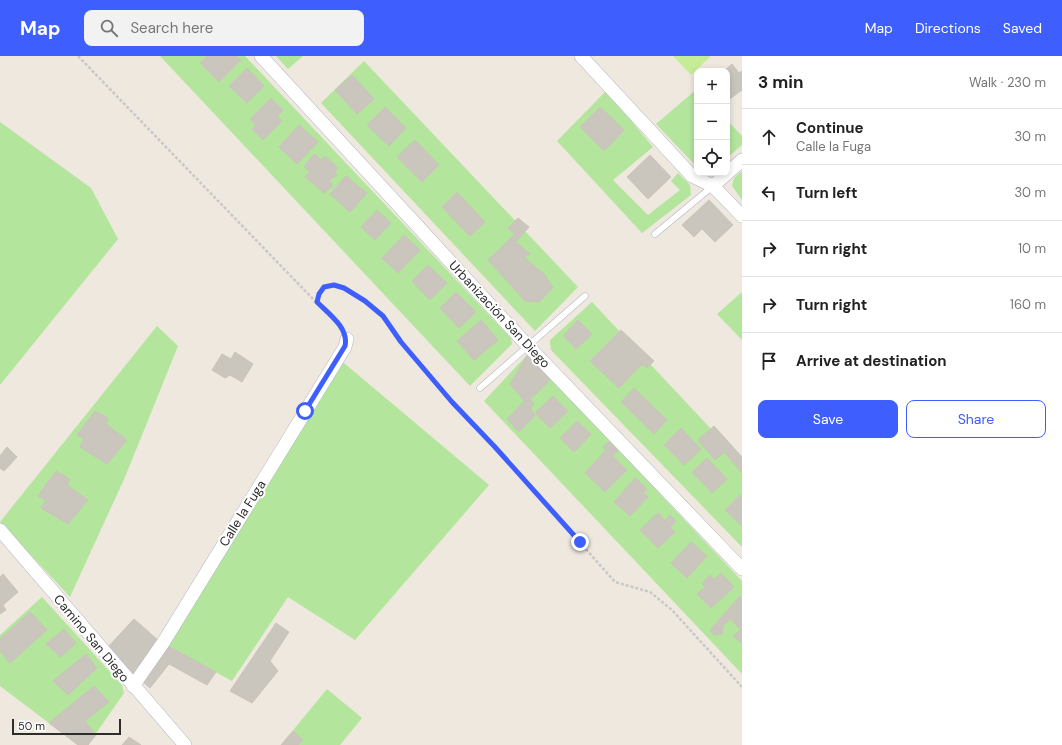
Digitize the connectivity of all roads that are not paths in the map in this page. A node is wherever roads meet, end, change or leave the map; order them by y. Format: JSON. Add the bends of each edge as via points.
{"nodes":[{"id":1,"x":262,"y":56,"type":"edge"},
{"id":2,"x":581,"y":56,"type":"edge"},
{"id":3,"x":742,"y":160,"type":"edge"},
{"id":4,"x":713,"y":186,"type":"junction"},
{"id":5,"x":742,"y":216,"type":"edge"},
{"id":6,"x":655,"y":234,"type":"dead end"},
{"id":7,"x":585,"y":296,"type":"dead end"},
{"id":8,"x":347,"y":339,"type":"road end"},
{"id":9,"x":528,"y":345,"type":"junction"},
{"id":10,"x":480,"y":388,"type":"dead end"},
{"id":11,"x":0,"y":530,"type":"edge"},
{"id":12,"x":742,"y":569,"type":"edge"},
{"id":13,"x":134,"y":686,"type":"junction"},
{"id":14,"x":185,"y":745,"type":"edge"}],
"edges":[{"from":1,"to":9,"type":"street","name":"Urbanización San Diego"},
{"from":2,"to":4,"type":"street","via":[[692,176]]},
{"from":3,"to":4,"type":"street"},
{"from":4,"to":5,"type":"street"},
{"from":4,"to":6,"type":"lane"},
{"from":7,"to":9,"type":"lane"},
{"from":8,"to":13,"type":"street","name":"Calle la Fuga","via":[[163,643]]},
{"from":9,"to":10,"type":"lane"},
{"from":9,"to":12,"type":"street","name":"Urbanización San Diego"},
{"from":11,"to":13,"type":"street","name":"Camino San Diego"},
{"from":13,"to":14,"type":"street","name":"Camino San Diego"}]}
